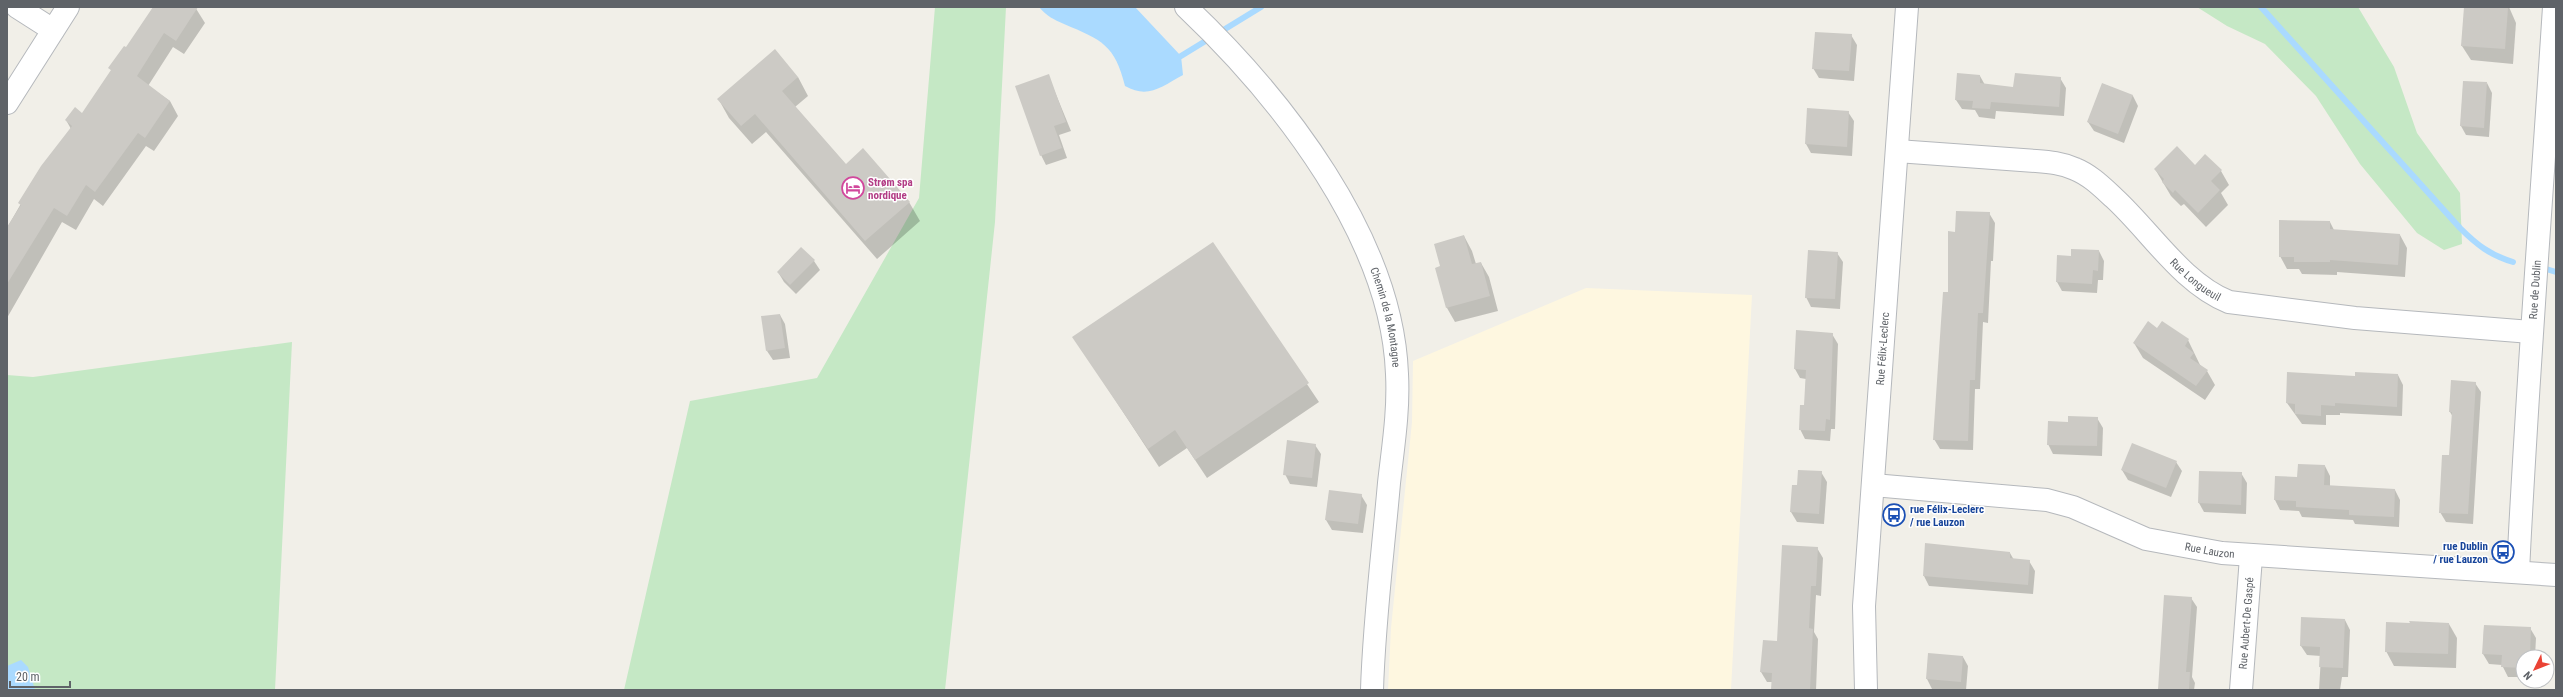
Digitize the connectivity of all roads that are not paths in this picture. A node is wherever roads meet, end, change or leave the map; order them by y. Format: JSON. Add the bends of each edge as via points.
{"nodes":[{"id":1,"x":18,"y":7,"type":"edge"},
{"id":2,"x":68,"y":7,"type":"edge"},
{"id":3,"x":1907,"y":7,"type":"edge"},
{"id":4,"x":2554,"y":7,"type":"edge"},
{"id":5,"x":1193,"y":14,"type":"edge"},
{"id":6,"x":53,"y":30,"type":"junction"},
{"id":7,"x":7,"y":103,"type":"edge"},
{"id":8,"x":1897,"y":151,"type":"junction"},
{"id":9,"x":2531,"y":332,"type":"junction"},
{"id":10,"x":1873,"y":485,"type":"junction"},
{"id":11,"x":2251,"y":556,"type":"junction"},
{"id":12,"x":2518,"y":572,"type":"junction"},
{"id":13,"x":2556,"y":574,"type":"edge"},
{"id":14,"x":1372,"y":690,"type":"edge"},
{"id":15,"x":1866,"y":690,"type":"edge"},
{"id":16,"x":2241,"y":690,"type":"edge"}],
"edges":[{"from":1,"to":6,"type":"street"},
{"from":2,"to":6,"type":"street"},
{"from":3,"to":8,"type":"street","name":"Rue Félix-Leclerc"},
{"from":4,"to":9,"type":"street","name":"Rue de Dublin","via":[[2540,241]]},
{"from":5,"to":14,"type":"street","name":"Chemin de la Montagne","via":[[1228,51],[1290,125],[1344,204],[1367,246],[1385,296],[1397,376],[1396,411]]},
{"from":6,"to":7,"type":"street"},
{"from":8,"to":9,"type":"street","name":"Rue Longueuil","via":[[2042,162],[2075,169],[2093,180],[2127,210],[2196,283],[2229,302],[2355,318]]},
{"from":8,"to":10,"type":"street","name":"Rue Félix-Leclerc"},
{"from":9,"to":12,"type":"street","name":"Rue de Dublin"},
{"from":10,"to":11,"type":"street","name":"Rue Lauzon","via":[[2047,500],[2073,507],[2157,542]]},
{"from":10,"to":15,"type":"street","name":"Rue Félix-Leclerc","via":[[1864,606]]},
{"from":11,"to":12,"type":"street","name":"Rue Lauzon"},
{"from":11,"to":16,"type":"street","name":"Rue Aubert-De Gaspé"},
{"from":12,"to":13,"type":"street","name":"Rue Lauzon"}]}
